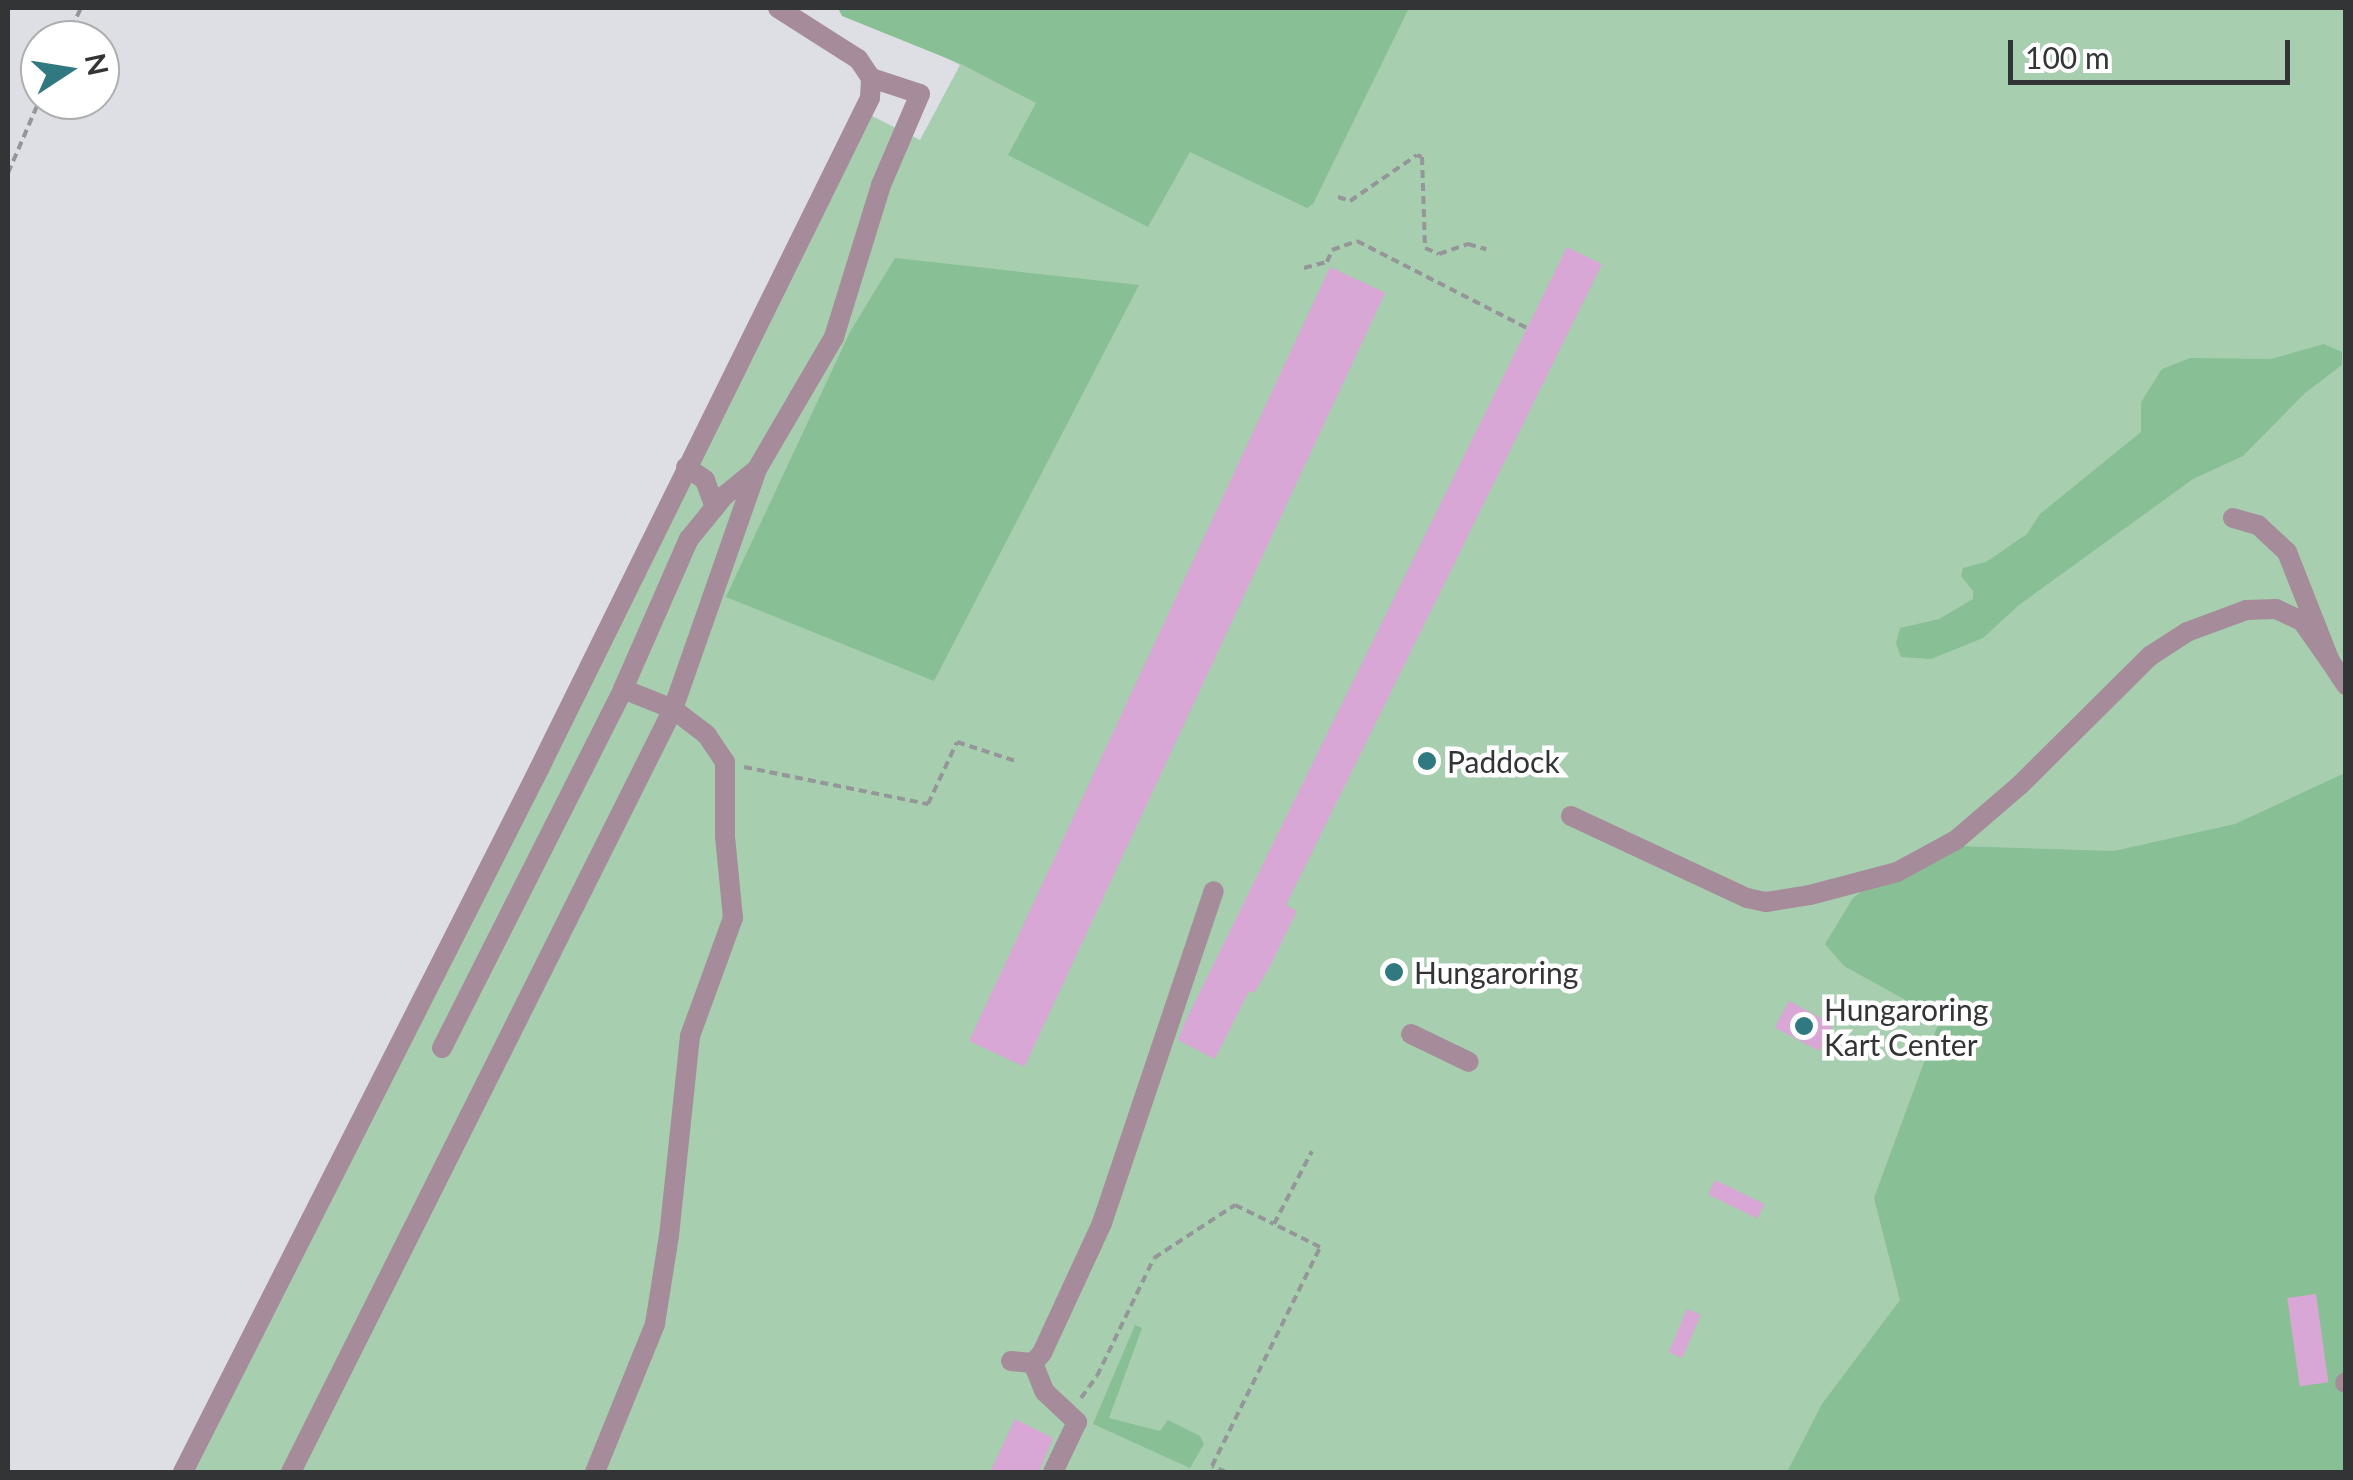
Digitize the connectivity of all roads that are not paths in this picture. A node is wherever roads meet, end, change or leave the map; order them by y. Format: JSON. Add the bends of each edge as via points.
{"nodes":[{"id":1,"x":778,"y":8,"type":"edge"},
{"id":2,"x":870,"y":78,"type":"junction"},
{"id":3,"x":686,"y":467,"type":"junction"},
{"id":4,"x":757,"y":469,"type":"junction"},
{"id":5,"x":715,"y":507,"type":"junction"},
{"id":6,"x":2233,"y":518,"type":"dead end"},
{"id":7,"x":2330,"y":661,"type":"junction"},
{"id":8,"x":2346,"y":686,"type":"edge"},
{"id":9,"x":623,"y":689,"type":"junction"},
{"id":10,"x":673,"y":709,"type":"junction"},
{"id":11,"x":1571,"y":816,"type":"dead end"},
{"id":12,"x":1214,"y":891,"type":"dead end"},
{"id":13,"x":1411,"y":1034,"type":"dead end"},
{"id":14,"x":442,"y":1048,"type":"dead end"},
{"id":15,"x":1470,"y":1062,"type":"dead end"},
{"id":16,"x":1011,"y":1361,"type":"dead end"},
{"id":17,"x":1033,"y":1363,"type":"junction"},
{"id":18,"x":183,"y":1472,"type":"edge"},
{"id":19,"x":291,"y":1472,"type":"edge"},
{"id":20,"x":595,"y":1472,"type":"edge"},
{"id":21,"x":1053,"y":1472,"type":"edge"}],
"edges":[{"from":1,"to":2,"type":"street","via":[[858,59]]},
{"from":2,"to":3,"type":"street","via":[[870,98]]},
{"from":2,"to":4,"type":"street","via":[[920,94],[881,184],[834,337]]},
{"from":3,"to":5,"type":"street","via":[[706,480]]},
{"from":3,"to":18,"type":"street"},
{"from":4,"to":5,"type":"street"},
{"from":4,"to":10,"type":"street"},
{"from":5,"to":9,"type":"street","via":[[690,540]]},
{"from":6,"to":7,"type":"street","via":[[2264,528],[2287,552]]},
{"from":7,"to":8,"type":"street"},
{"from":7,"to":11,"type":"street","via":[[2302,621],[2276,609],[2246,610],[2197,628],[2150,656],[1956,840],[1896,872],[1799,898],[1748,898]]},
{"from":9,"to":10,"type":"street"},
{"from":9,"to":14,"type":"street"},
{"from":10,"to":19,"type":"street"},
{"from":10,"to":20,"type":"street","via":[[708,735],[725,762],[733,918],[690,1036],[655,1324]]},
{"from":12,"to":17,"type":"street","via":[[1102,1223]]},
{"from":13,"to":15,"type":"street"},
{"from":16,"to":17,"type":"street"},
{"from":17,"to":21,"type":"street","via":[[1045,1392],[1076,1422]]}]}
